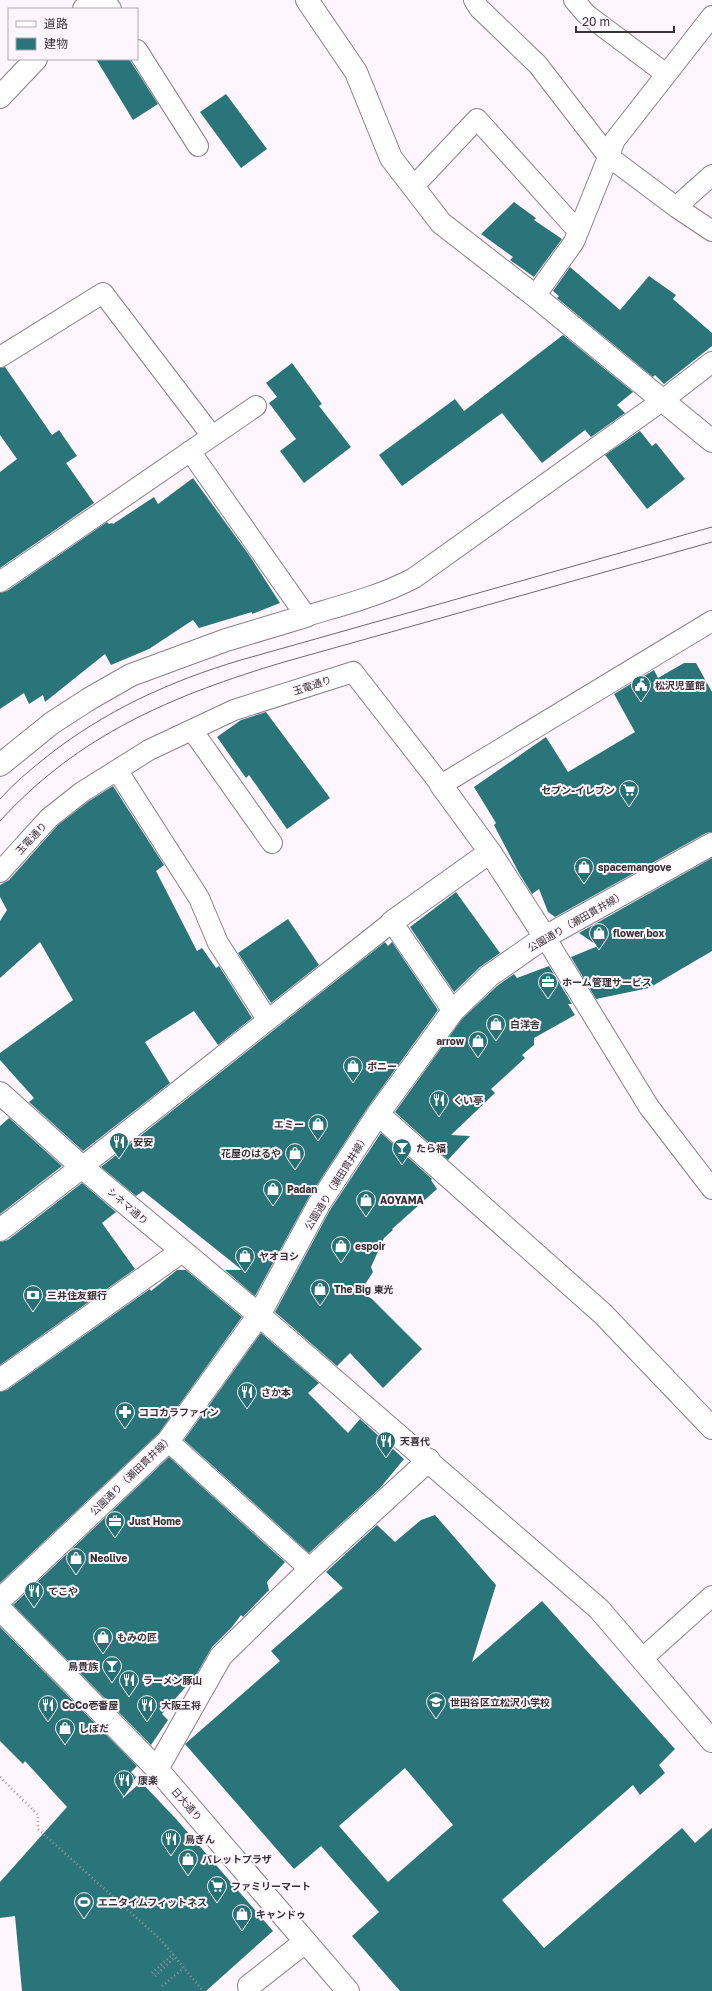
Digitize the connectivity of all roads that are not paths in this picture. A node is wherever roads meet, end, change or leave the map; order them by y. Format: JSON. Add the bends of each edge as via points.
{"nodes":[{"id":1,"x":92,"y":0,"type":"edge"},
{"id":2,"x":307,"y":0,"type":"edge"},
{"id":3,"x":474,"y":0,"type":"edge"},
{"id":4,"x":574,"y":0,"type":"edge"},
{"id":5,"x":85,"y":8,"type":"edge"},
{"id":6,"x":712,"y":16,"type":"edge"},
{"id":7,"x":138,"y":52,"type":"edge"},
{"id":8,"x":35,"y":60,"type":"edge"},
{"id":9,"x":666,"y":74,"type":"junction"},
{"id":10,"x":0,"y":97,"type":"edge"},
{"id":11,"x":198,"y":146,"type":"dead end"},
{"id":12,"x":608,"y":156,"type":"junction"},
{"id":13,"x":712,"y":175,"type":"edge"},
{"id":14,"x":414,"y":187,"type":"junction"},
{"id":15,"x":676,"y":207,"type":"junction"},
{"id":16,"x":578,"y":231,"type":"junction"},
{"id":17,"x":712,"y":231,"type":"edge"},
{"id":18,"x":535,"y":296,"type":"junction"},
{"id":19,"x":0,"y":357,"type":"edge"},
{"id":20,"x":712,"y":362,"type":"edge"},
{"id":21,"x":663,"y":400,"type":"junction"},
{"id":22,"x":256,"y":406,"type":"dead end"},
{"id":23,"x":212,"y":436,"type":"junction"},
{"id":24,"x":712,"y":441,"type":"edge"},
{"id":25,"x":190,"y":451,"type":"junction"},
{"id":26,"x":0,"y":582,"type":"edge"},
{"id":27,"x":306,"y":616,"type":"junction"},
{"id":28,"x":712,"y":620,"type":"edge"},
{"id":29,"x":192,"y":730,"type":"junction"},
{"id":30,"x":0,"y":765,"type":"edge"},
{"id":31,"x":117,"y":770,"type":"junction"},
{"id":32,"x":441,"y":785,"type":"junction"},
{"id":33,"x":272,"y":843,"type":"dead end"},
{"id":34,"x":712,"y":844,"type":"edge"},
{"id":35,"x":490,"y":852,"type":"junction"},
{"id":36,"x":0,"y":872,"type":"edge"},
{"id":37,"x":392,"y":922,"type":"junction"},
{"id":38,"x":545,"y":937,"type":"junction"},
{"id":39,"x":453,"y":1012,"type":"junction"},
{"id":40,"x":267,"y":1019,"type":"junction"},
{"id":41,"x":0,"y":1093,"type":"edge"},
{"id":42,"x":378,"y":1114,"type":"junction"},
{"id":43,"x":82,"y":1167,"type":"junction"},
{"id":44,"x":712,"y":1189,"type":"edge"},
{"id":45,"x":0,"y":1230,"type":"edge"},
{"id":46,"x":182,"y":1251,"type":"junction"},
{"id":47,"x":260,"y":1315,"type":"junction"},
{"id":48,"x":0,"y":1380,"type":"edge"},
{"id":49,"x":712,"y":1428,"type":"edge"},
{"id":50,"x":168,"y":1442,"type":"junction"},
{"id":51,"x":429,"y":1460,"type":"junction"},
{"id":52,"x":310,"y":1569,"type":"junction"},
{"id":53,"x":712,"y":1596,"type":"edge"},
{"id":54,"x":0,"y":1600,"type":"edge"},
{"id":55,"x":0,"y":1609,"type":"edge"},
{"id":56,"x":643,"y":1658,"type":"junction"},
{"id":57,"x":712,"y":1741,"type":"edge"},
{"id":58,"x":156,"y":1769,"type":"junction"},
{"id":59,"x":305,"y":1942,"type":"junction"},
{"id":60,"x":249,"y":1986,"type":"dead end"},
{"id":61,"x":348,"y":1991,"type":"edge"}],
"edges":[{"from":1,"to":5,"type":"street"},
{"from":2,"to":14,"type":"street","via":[[356,72],[391,158]]},
{"from":3,"to":12,"type":"lane","via":[[479,8],[538,64]]},
{"from":4,"to":9,"type":"lane","via":[[586,14]]},
{"from":6,"to":9,"type":"lane"},
{"from":7,"to":11,"type":"lane"},
{"from":8,"to":10,"type":"street"},
{"from":9,"to":12,"type":"lane","via":[[615,140]]},
{"from":12,"to":15,"type":"lane"},
{"from":12,"to":16,"type":"lane"},
{"from":13,"to":15,"type":"lane"},
{"from":14,"to":16,"type":"lane","via":[[477,119]]},
{"from":14,"to":18,"type":"street","via":[[441,223]]},
{"from":15,"to":17,"type":"lane"},
{"from":16,"to":18,"type":"lane","via":[[574,242]]},
{"from":18,"to":21,"type":"street"},
{"from":19,"to":23,"type":"lane","via":[[103,293]]},
{"from":20,"to":21,"type":"lane"},
{"from":21,"to":24,"type":"street"},
{"from":21,"to":27,"type":"lane","via":[[414,578],[393,589]]},
{"from":22,"to":23,"type":"lane"},
{"from":23,"to":25,"type":"lane"},
{"from":25,"to":26,"type":"lane"},
{"from":25,"to":27,"type":"lane"},
{"from":27,"to":30,"type":"street","via":[[226,640],[131,675],[89,698],[52,723]]},
{"from":28,"to":32,"type":"lane"},
{"from":29,"to":31,"type":"lane","name":"玉電通り","via":[[149,750]]},
{"from":29,"to":32,"type":"lane","name":"玉電通り","via":[[234,710],[353,672]]},
{"from":29,"to":33,"type":"lane"},
{"from":31,"to":36,"type":"lane","name":"玉電通り","via":[[82,792],[49,818]]},
{"from":31,"to":40,"type":"lane","via":[[199,898],[218,943]]},
{"from":32,"to":35,"type":"street","name":"玉電通り"},
{"from":34,"to":38,"type":"street","name":"公園通り（瀬田貫井線）"},
{"from":35,"to":37,"type":"street"},
{"from":35,"to":38,"type":"street","name":"玉電通り"},
{"from":37,"to":39,"type":"lane"},
{"from":37,"to":40,"type":"lane"},
{"from":38,"to":39,"type":"street","name":"公園通り（瀬田貫井線）","via":[[489,976]]},
{"from":38,"to":44,"type":"lane","via":[[649,1107]]},
{"from":39,"to":42,"type":"street","name":"公園通り（瀬田貫井線）"},
{"from":40,"to":43,"type":"lane"},
{"from":41,"to":43,"type":"street","name":"シネマ通り"},
{"from":42,"to":47,"type":"street","name":"公園通り（瀬田貫井線）","via":[[319,1204]]},
{"from":42,"to":49,"type":"street","via":[[603,1314]]},
{"from":43,"to":45,"type":"street"},
{"from":43,"to":46,"type":"street","name":"シネマ通り"},
{"from":46,"to":47,"type":"street","name":"シネマ通り"},
{"from":46,"to":48,"type":"street"},
{"from":47,"to":50,"type":"street","name":"公園通り（瀬田貫井線）"},
{"from":47,"to":51,"type":"street","name":"シネマ通り"},
{"from":50,"to":52,"type":"lane"},
{"from":50,"to":54,"type":"street","name":"公園通り（瀬田貫井線）"},
{"from":51,"to":52,"type":"street"},
{"from":51,"to":56,"type":"street","name":"シネマ通り","via":[[599,1609]]},
{"from":52,"to":58,"type":"street","via":[[221,1656]]},
{"from":53,"to":56,"type":"lane"},
{"from":55,"to":58,"type":"street","name":"日大通り"},
{"from":56,"to":57,"type":"street","name":"シネマ通り"},
{"from":58,"to":59,"type":"street","name":"日大通り"},
{"from":59,"to":60,"type":"street"},
{"from":59,"to":61,"type":"street","name":"日大通り"}]}
